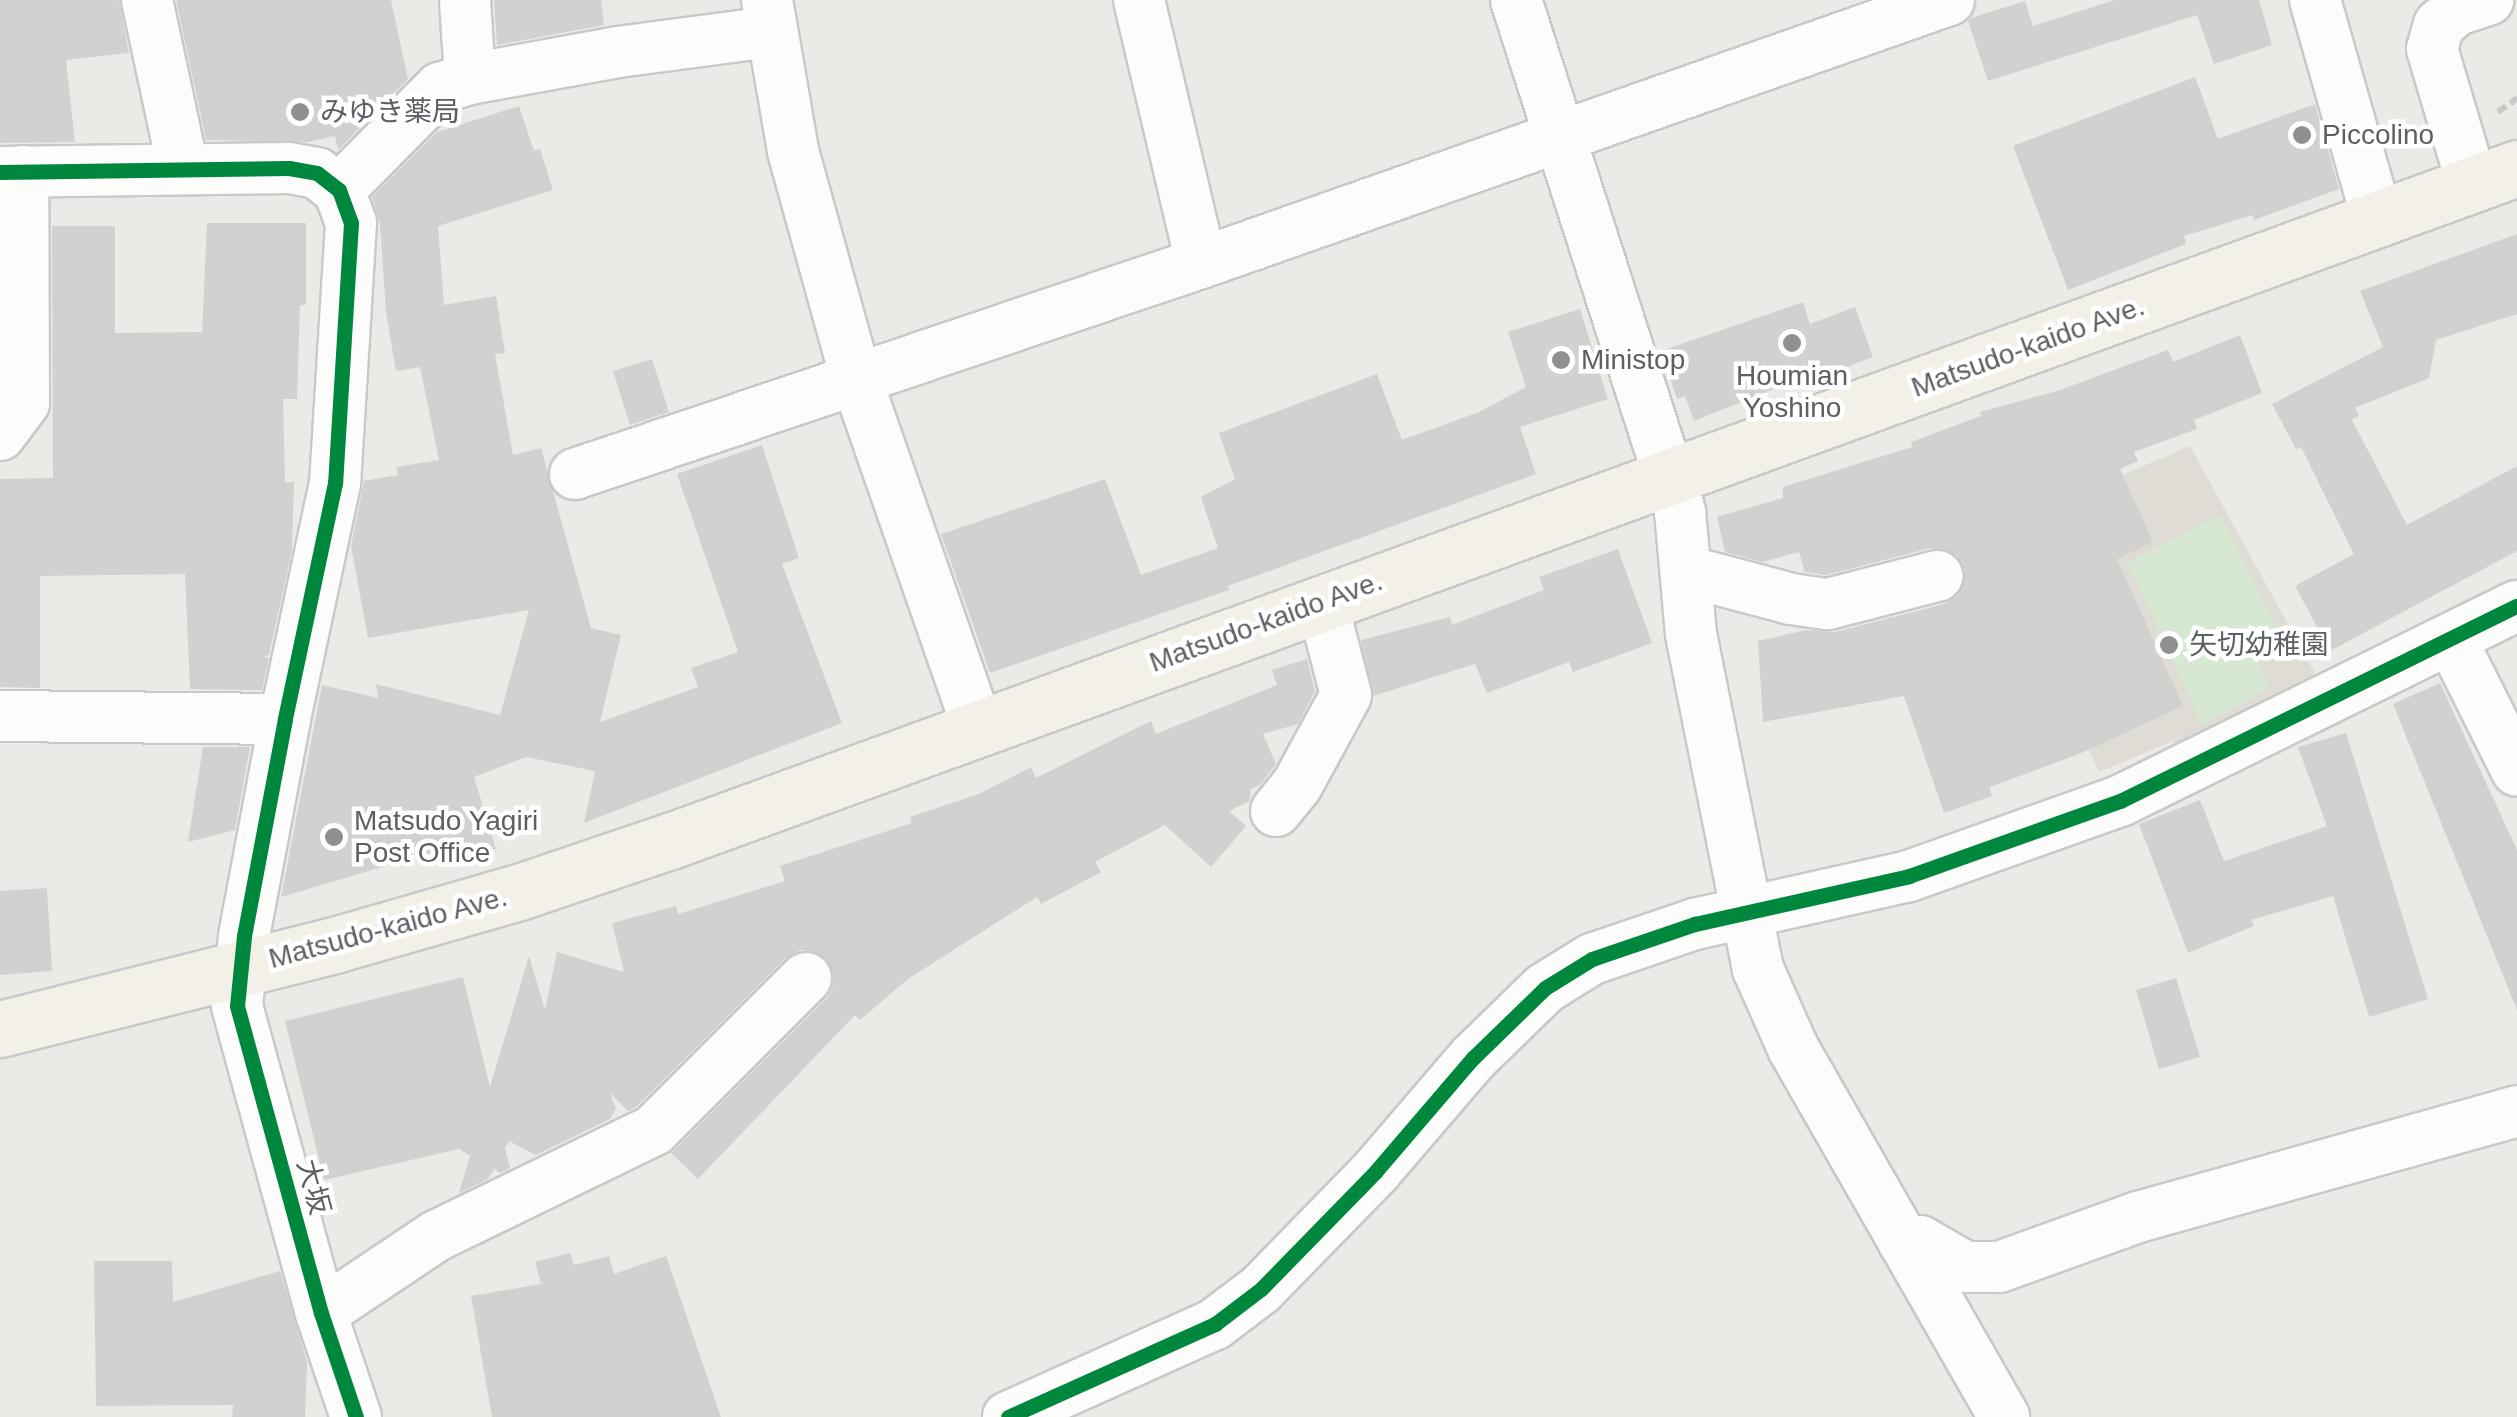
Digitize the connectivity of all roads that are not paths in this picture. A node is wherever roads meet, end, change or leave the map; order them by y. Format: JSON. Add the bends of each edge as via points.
{"nodes":[{"id":1,"x":147,"y":0,"type":"edge"},
{"id":2,"x":465,"y":0,"type":"edge"},
{"id":3,"x":1139,"y":0,"type":"edge"},
{"id":4,"x":1516,"y":0,"type":"edge"},
{"id":5,"x":2315,"y":0,"type":"edge"},
{"id":6,"x":2488,"y":0,"type":"edge"},
{"id":7,"x":1920,"y":5,"type":"edge"},
{"id":8,"x":768,"y":16,"type":"edge"},
{"id":9,"x":455,"y":84,"type":"junction"},
{"id":10,"x":1558,"y":134,"type":"junction"},
{"id":11,"x":183,"y":168,"type":"junction"},
{"id":12,"x":12,"y":171,"type":"edge"},
{"id":13,"x":2494,"y":175,"type":"edge"},
{"id":14,"x":339,"y":190,"type":"junction"},
{"id":15,"x":2377,"y":218,"type":"junction"},
{"id":16,"x":1200,"y":263,"type":"junction"},
{"id":17,"x":857,"y":381,"type":"junction"},
{"id":18,"x":0,"y":434,"type":"edge"},
{"id":19,"x":576,"y":474,"type":"dead end"},
{"id":20,"x":1671,"y":476,"type":"junction"},
{"id":21,"x":1686,"y":571,"type":"junction"},
{"id":22,"x":1936,"y":576,"type":"dead end"},
{"id":23,"x":1322,"y":602,"type":"junction"},
{"id":24,"x":2517,"y":606,"type":"edge"},
{"id":25,"x":2452,"y":640,"type":"junction"},
{"id":26,"x":0,"y":716,"type":"edge"},
{"id":27,"x":284,"y":719,"type":"junction"},
{"id":28,"x":977,"y":726,"type":"junction"},
{"id":29,"x":2517,"y":771,"type":"edge"},
{"id":30,"x":1276,"y":810,"type":"dead end"},
{"id":31,"x":1746,"y":914,"type":"junction"},
{"id":32,"x":240,"y":968,"type":"junction"},
{"id":33,"x":806,"y":978,"type":"dead end"},
{"id":34,"x":0,"y":1029,"type":"edge"},
{"id":35,"x":2517,"y":1111,"type":"edge"},
{"id":36,"x":1903,"y":1241,"type":"junction"},
{"id":37,"x":322,"y":1313,"type":"junction"},
{"id":38,"x":356,"y":1417,"type":"edge"},
{"id":39,"x":1008,"y":1417,"type":"edge"},
{"id":40,"x":2004,"y":1417,"type":"edge"}],
"edges":[{"from":1,"to":11,"type":"street"},
{"from":2,"to":9,"type":"street"},
{"from":3,"to":16,"type":"street"},
{"from":4,"to":10,"type":"street"},
{"from":5,"to":15,"type":"street"},
{"from":6,"to":13,"type":"street","via":[[2456,10],[2439,26],[2432,49]]},
{"from":7,"to":10,"type":"street"},
{"from":8,"to":9,"type":"street"},
{"from":8,"to":17,"type":"street","via":[[793,151]]},
{"from":9,"to":14,"type":"street"},
{"from":10,"to":16,"type":"street"},
{"from":10,"to":20,"type":"street"},
{"from":11,"to":12,"type":"street"},
{"from":11,"to":14,"type":"street","via":[[289,168],[317,173]]},
{"from":12,"to":18,"type":"street","via":[[24,403]]},
{"from":13,"to":15,"type":"main road","name":"Matsudo-kaido Ave."},
{"from":14,"to":27,"type":"street","name":"大坂","via":[[351,223],[335,482]]},
{"from":15,"to":20,"type":"main road","name":"Matsudo-kaido Ave."},
{"from":16,"to":17,"type":"street"},
{"from":17,"to":19,"type":"street"},
{"from":17,"to":28,"type":"street"},
{"from":20,"to":21,"type":"street"},
{"from":20,"to":23,"type":"main road","name":"Matsudo-kaido Ave."},
{"from":21,"to":22,"type":"street","via":[[1828,604]]},
{"from":21,"to":31,"type":"street","via":[[1691,634]]},
{"from":23,"to":28,"type":"main road","name":"Matsudo-kaido Ave."},
{"from":23,"to":30,"type":"street","via":[[1346,695]]},
{"from":24,"to":25,"type":"street"},
{"from":25,"to":29,"type":"street"},
{"from":25,"to":31,"type":"street","via":[[2120,800],[1908,876]]},
{"from":26,"to":27,"type":"street"},
{"from":27,"to":32,"type":"street","name":"大坂"},
{"from":28,"to":32,"type":"main road","name":"Matsudo-kaido Ave.","via":[[536,886]]},
{"from":31,"to":36,"type":"street","via":[[1758,969],[1794,1048]]},
{"from":31,"to":39,"type":"street","via":[[1624,946],[1545,988],[1261,1290],[1215,1324]]},
{"from":32,"to":34,"type":"main road","name":"Matsudo-kaido Ave."},
{"from":32,"to":37,"type":"street","name":"大坂","via":[[237,1006]]},
{"from":33,"to":37,"type":"street","via":[[654,1130],[452,1227]]},
{"from":35,"to":36,"type":"street","via":[[2157,1211],[1999,1268],[1964,1267],[1920,1241]]},
{"from":36,"to":40,"type":"street"},
{"from":37,"to":38,"type":"street","name":"大坂"}]}
